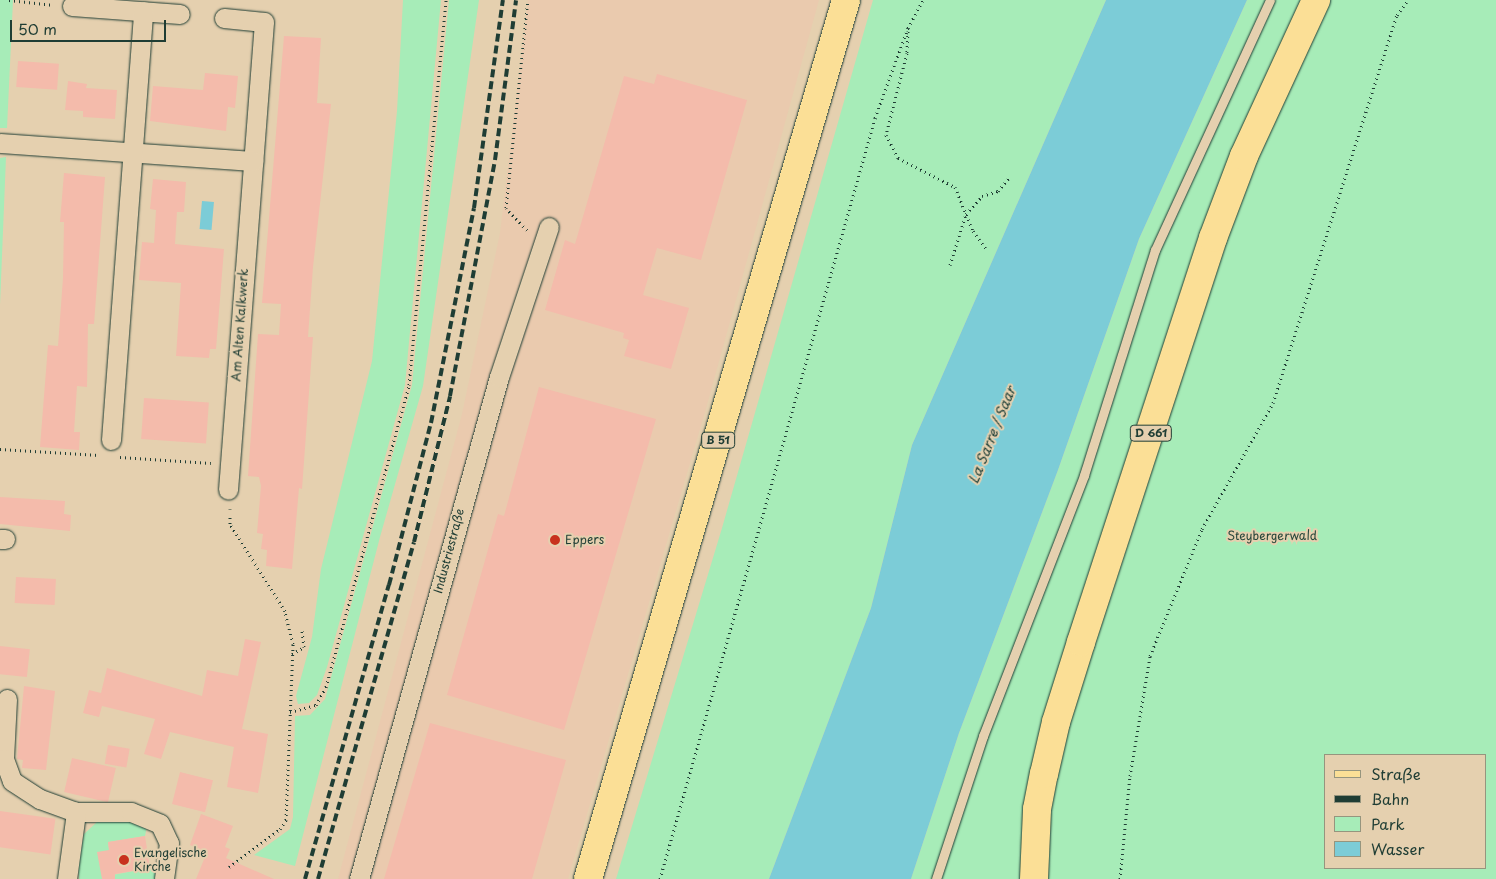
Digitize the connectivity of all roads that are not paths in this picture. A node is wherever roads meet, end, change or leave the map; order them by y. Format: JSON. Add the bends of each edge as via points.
{"nodes":[{"id":1,"x":846,"y":0,"type":"edge"},
{"id":2,"x":1270,"y":0,"type":"edge"},
{"id":3,"x":1316,"y":0,"type":"edge"},
{"id":4,"x":72,"y":6,"type":"road end"},
{"id":5,"x":143,"y":11,"type":"junction"},
{"id":6,"x":180,"y":14,"type":"dead end"},
{"id":7,"x":224,"y":18,"type":"dead end"},
{"id":8,"x":0,"y":143,"type":"edge"},
{"id":9,"x":132,"y":150,"type":"junction"},
{"id":10,"x":252,"y":160,"type":"junction"},
{"id":11,"x":549,"y":227,"type":"dead end"},
{"id":12,"x":111,"y":440,"type":"dead end"},
{"id":13,"x":228,"y":490,"type":"road end"},
{"id":14,"x":7,"y":699,"type":"dead end"},
{"id":15,"x":76,"y":812,"type":"junction"},
{"id":16,"x":68,"y":879,"type":"edge"},
{"id":17,"x":164,"y":879,"type":"edge"},
{"id":18,"x":360,"y":879,"type":"edge"},
{"id":19,"x":588,"y":879,"type":"edge"},
{"id":20,"x":936,"y":879,"type":"edge"},
{"id":21,"x":1034,"y":879,"type":"edge"}],
"edges":[{"from":1,"to":19,"type":"main road","number":"B 51"},
{"from":2,"to":20,"type":"lane","via":[[1155,250],[1084,475],[983,736]]},
{"from":3,"to":21,"type":"main road","number":"D 661","via":[[1244,156],[1213,238],[1081,642],[1056,722],[1037,808]]},
{"from":4,"to":5,"type":"street"},
{"from":5,"to":6,"type":"street"},
{"from":5,"to":9,"type":"street"},
{"from":7,"to":10,"type":"street","name":"Am Alten Kalkwerk","via":[[264,22]]},
{"from":8,"to":9,"type":"street"},
{"from":9,"to":10,"type":"street"},
{"from":9,"to":12,"type":"street"},
{"from":10,"to":13,"type":"street","name":"Am Alten Kalkwerk"},
{"from":11,"to":18,"type":"street","name":"Industriestraße","via":[[459,517]]},
{"from":14,"to":15,"type":"street","via":[[4,759],[12,782],[40,799]]},
{"from":15,"to":16,"type":"street"},
{"from":15,"to":17,"type":"street","via":[[131,812],[160,824],[169,843]]}]}
